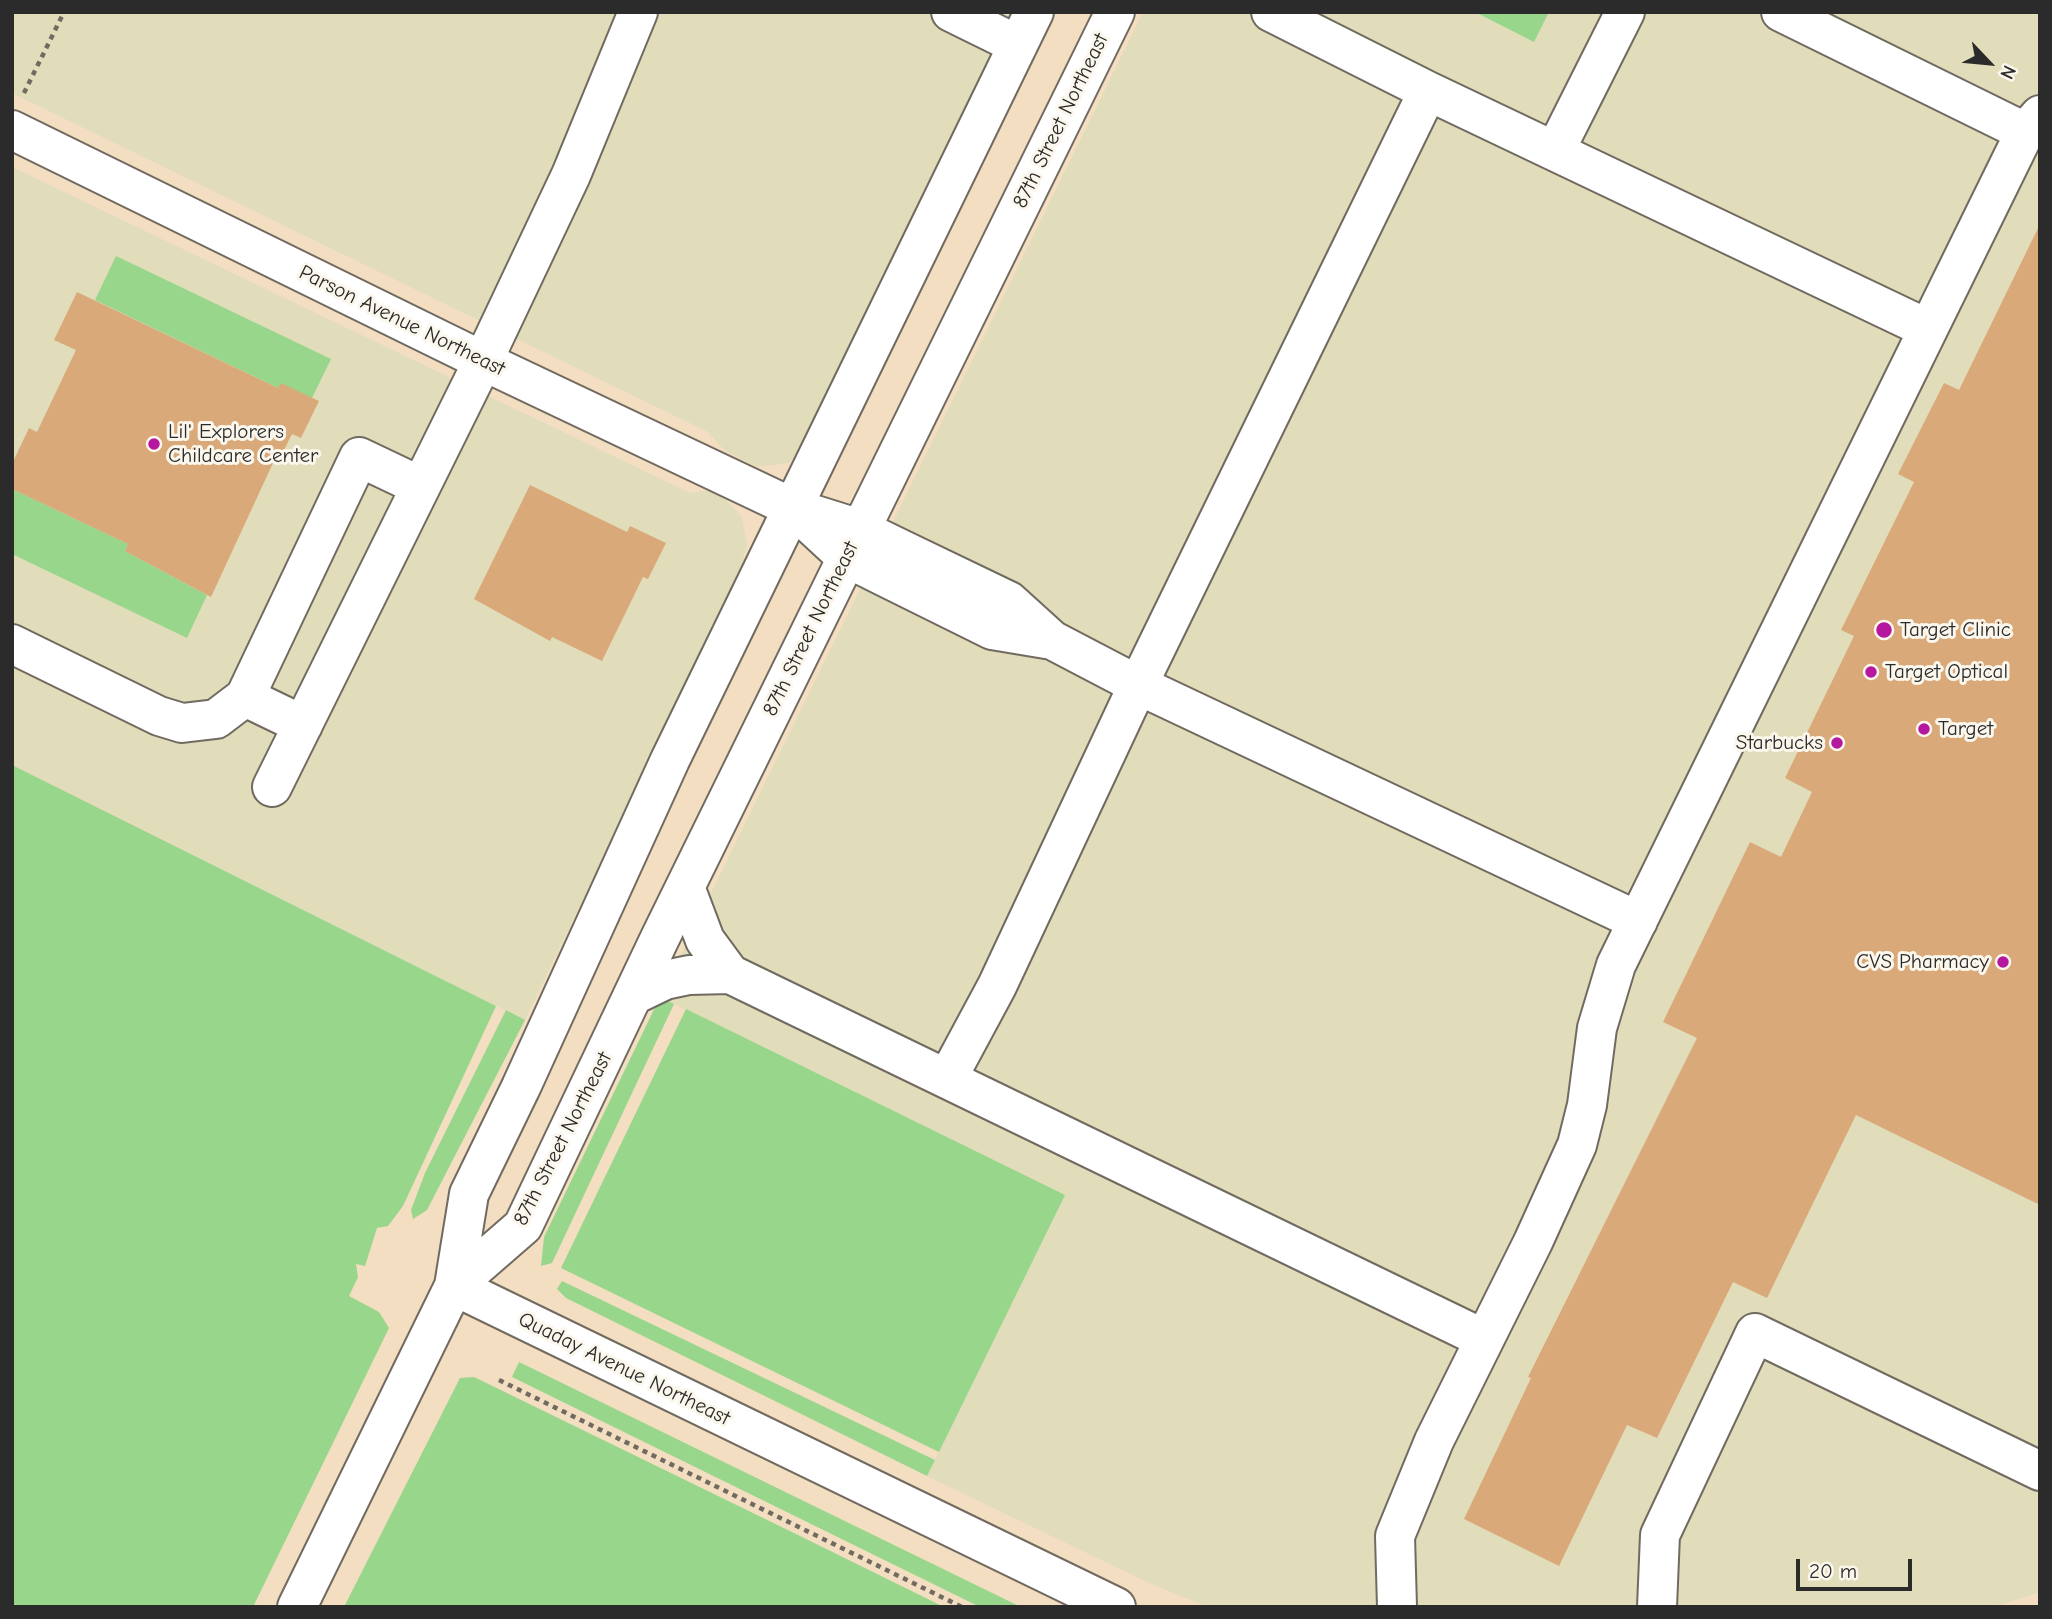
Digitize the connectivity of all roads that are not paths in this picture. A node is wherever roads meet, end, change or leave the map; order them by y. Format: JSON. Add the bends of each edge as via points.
{"nodes":[{"id":1,"x":638,"y":12,"type":"edge"},
{"id":2,"x":951,"y":12,"type":"edge"},
{"id":3,"x":1115,"y":12,"type":"edge"},
{"id":4,"x":1271,"y":12,"type":"edge"},
{"id":5,"x":1625,"y":12,"type":"edge"},
{"id":6,"x":1782,"y":12,"type":"edge"},
{"id":7,"x":1026,"y":29,"type":"edge"},
{"id":8,"x":1428,"y":91,"type":"junction"},
{"id":9,"x":17,"y":114,"type":"edge"},
{"id":10,"x":2032,"y":123,"type":"edge"},
{"id":11,"x":1555,"y":150,"type":"junction"},
{"id":12,"x":1928,"y":329,"type":"junction"},
{"id":13,"x":483,"y":361,"type":"junction"},
{"id":14,"x":419,"y":486,"type":"junction"},
{"id":15,"x":793,"y":508,"type":"junction"},
{"id":16,"x":853,"y":543,"type":"junction"},
{"id":17,"x":12,"y":644,"type":"edge"},
{"id":18,"x":1139,"y":685,"type":"junction"},
{"id":19,"x":245,"y":697,"type":"junction"},
{"id":20,"x":303,"y":724,"type":"junction"},
{"id":21,"x":272,"y":787,"type":"dead end"},
{"id":22,"x":685,"y":887,"type":"junction"},
{"id":23,"x":1637,"y":921,"type":"junction"},
{"id":24,"x":730,"y":974,"type":"junction"},
{"id":25,"x":634,"y":995,"type":"junction"},
{"id":26,"x":947,"y":1079,"type":"junction"},
{"id":27,"x":454,"y":1286,"type":"junction"},
{"id":28,"x":1484,"y":1339,"type":"junction"},
{"id":29,"x":2040,"y":1471,"type":"edge"},
{"id":30,"x":297,"y":1607,"type":"edge"},
{"id":31,"x":1116,"y":1607,"type":"edge"},
{"id":32,"x":1397,"y":1607,"type":"edge"},
{"id":33,"x":1657,"y":1607,"type":"edge"}],
"edges":[{"from":1,"to":13,"type":"street","via":[[570,175]]},
{"from":2,"to":7,"type":"street"},
{"from":3,"to":16,"type":"street","name":"87th Street Northeast"},
{"from":4,"to":8,"type":"street"},
{"from":5,"to":11,"type":"street"},
{"from":6,"to":10,"type":"street"},
{"from":7,"to":15,"type":"street"},
{"from":8,"to":11,"type":"street"},
{"from":8,"to":18,"type":"street"},
{"from":9,"to":13,"type":"street","name":"Parson Avenue Northeast"},
{"from":10,"to":12,"type":"street"},
{"from":11,"to":12,"type":"street"},
{"from":12,"to":23,"type":"street"},
{"from":13,"to":14,"type":"street"},
{"from":13,"to":15,"type":"street","name":"Parson Avenue Northeast"},
{"from":14,"to":19,"type":"street","via":[[359,457]]},
{"from":14,"to":20,"type":"street"},
{"from":15,"to":16,"type":"street","name":"Parson Avenue Northeast"},
{"from":15,"to":27,"type":"street","via":[[670,760],[469,1194]]},
{"from":16,"to":18,"type":"street","name":"Parson Avenue Northeast","via":[[992,630],[1052,640]]},
{"from":16,"to":22,"type":"street","name":"87th Street Northeast"},
{"from":17,"to":19,"type":"street","via":[[182,723],[216,719]]},
{"from":18,"to":23,"type":"street","name":"Parson Avenue Northeast"},
{"from":18,"to":26,"type":"street","via":[[997,985]]},
{"from":19,"to":20,"type":"street"},
{"from":20,"to":21,"type":"street"},
{"from":22,"to":24,"type":"street","via":[[705,940]]},
{"from":22,"to":25,"type":"street","name":"87th Street Northeast"},
{"from":23,"to":28,"type":"street","via":[[1616,965],[1597,1028],[1577,1145]]},
{"from":24,"to":25,"type":"street","via":[[689,975]]},
{"from":24,"to":26,"type":"street"},
{"from":25,"to":27,"type":"street","name":"87th Street Northeast","via":[[523,1226]]},
{"from":26,"to":28,"type":"street"},
{"from":27,"to":30,"type":"street"},
{"from":27,"to":31,"type":"street","name":"Quaday Avenue Northeast"},
{"from":28,"to":32,"type":"street","via":[[1434,1441],[1395,1536]]},
{"from":29,"to":33,"type":"street","via":[[1755,1333],[1660,1535]]}]}
